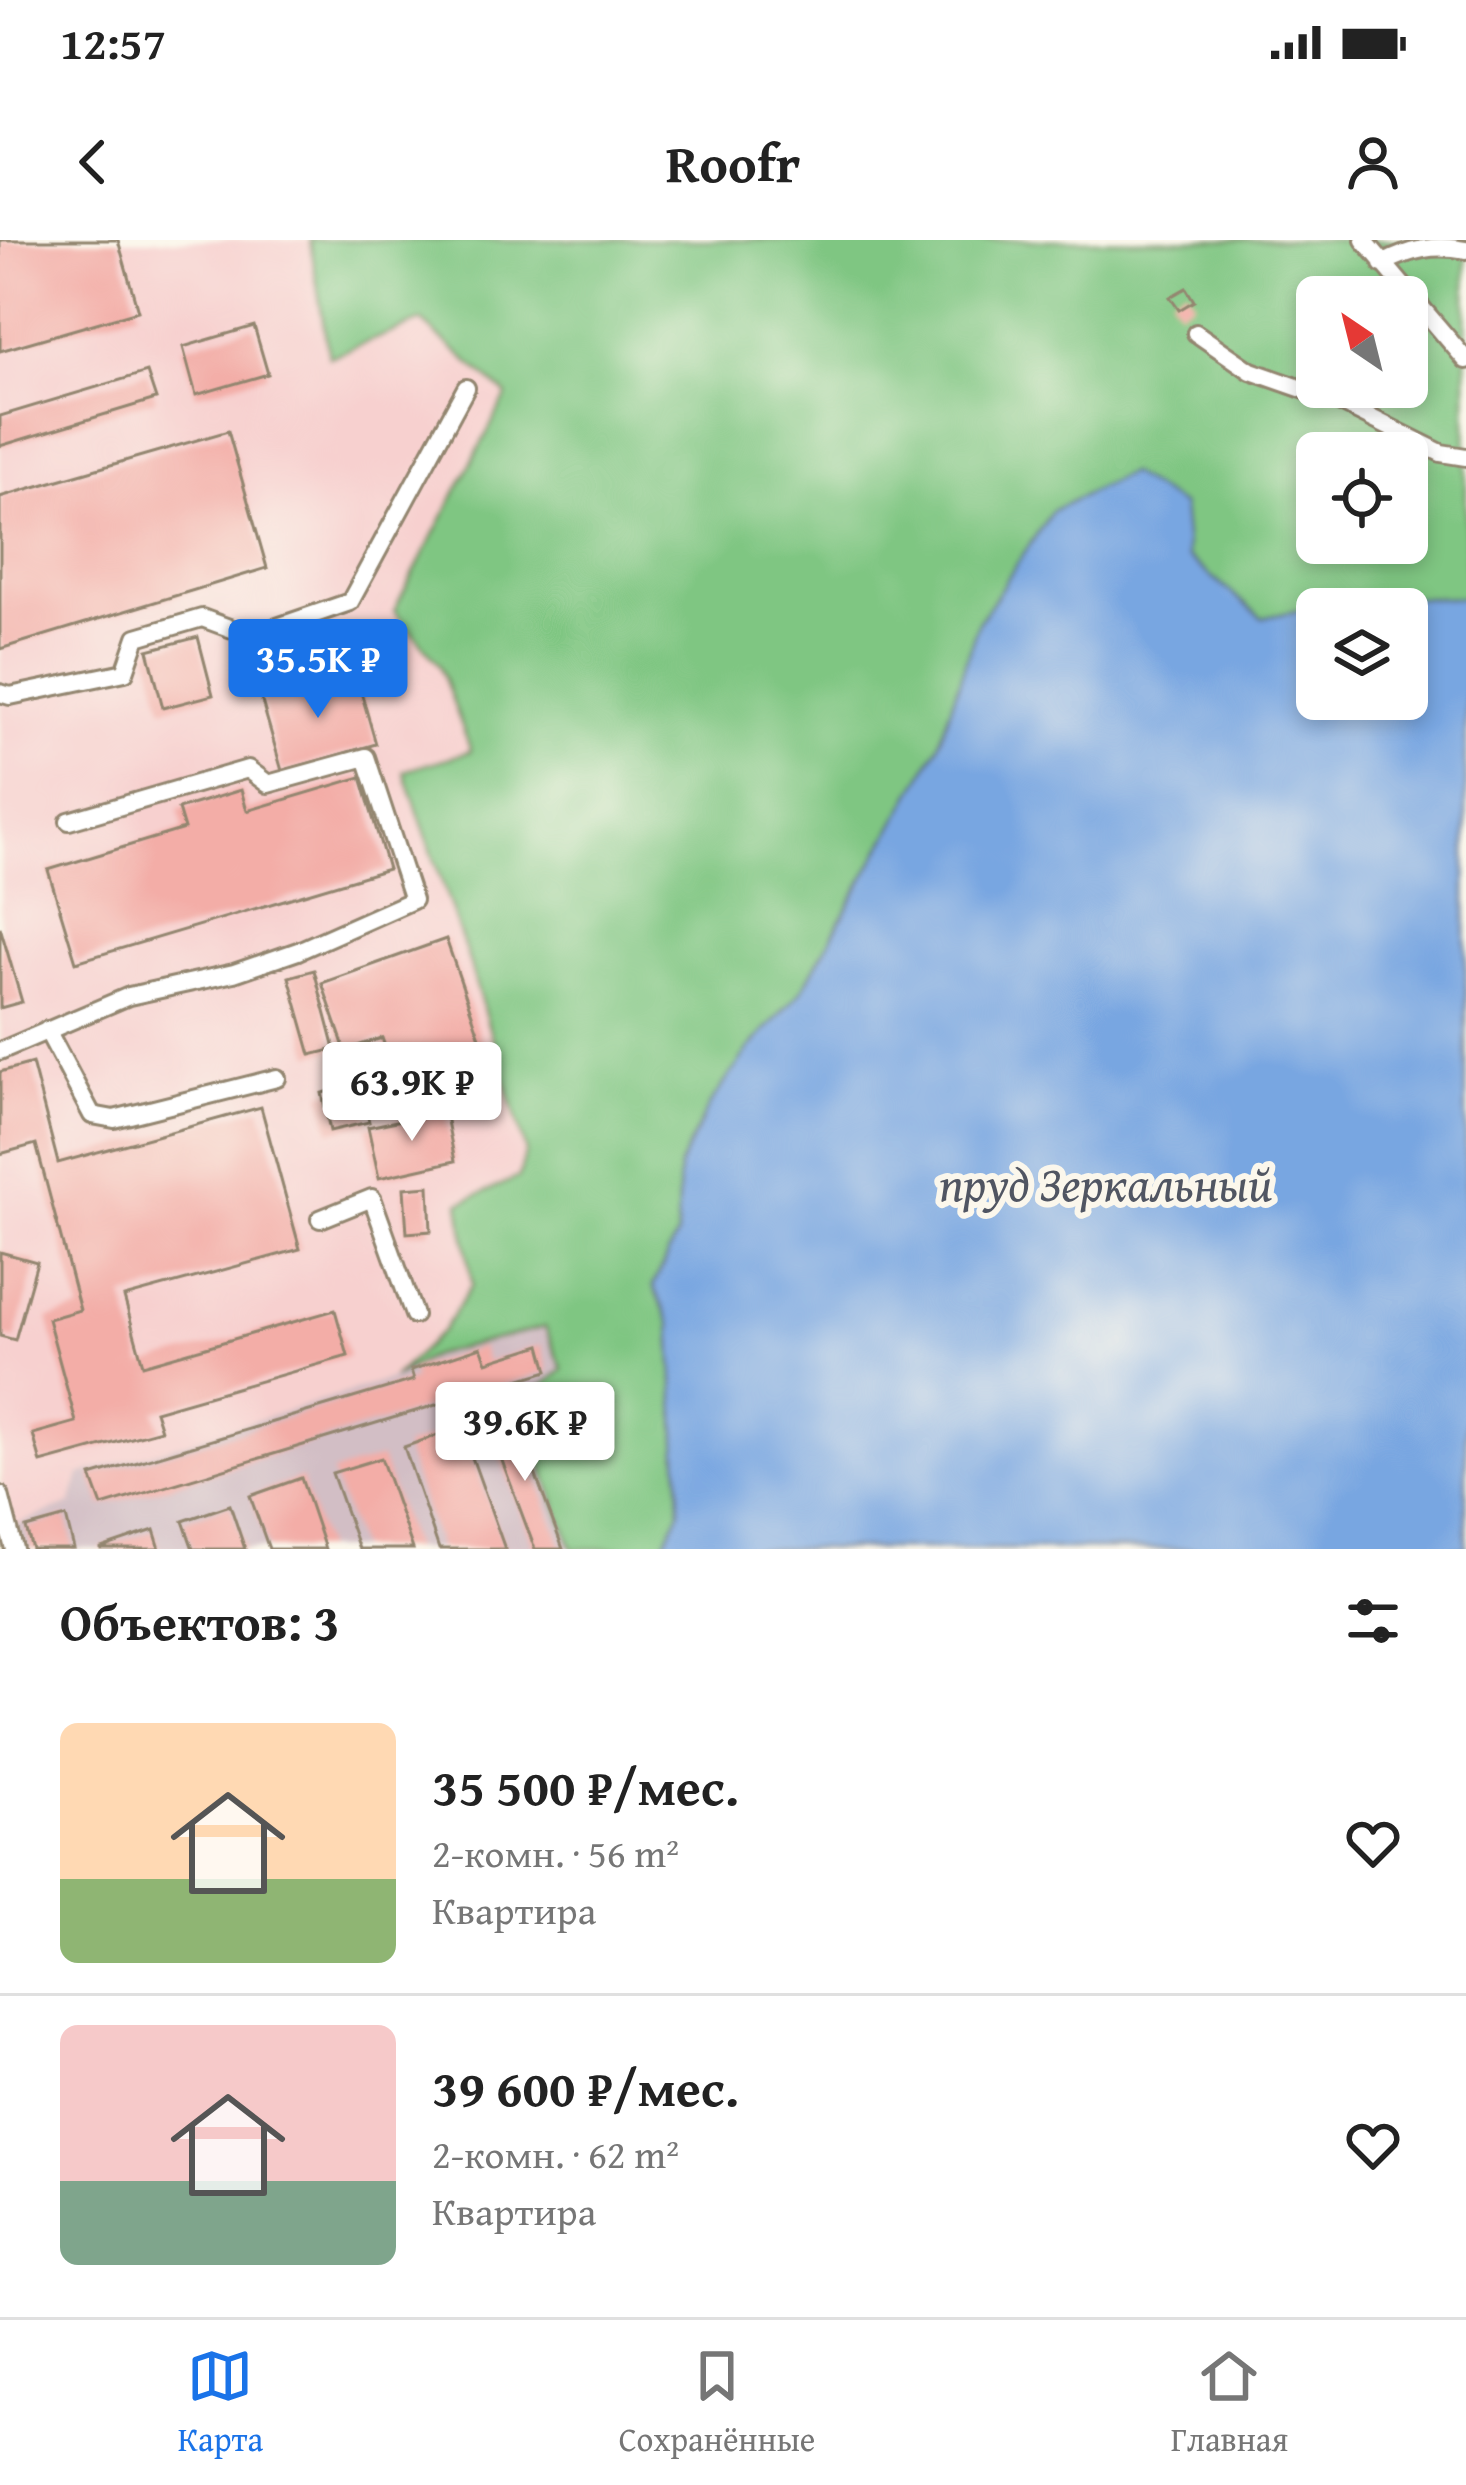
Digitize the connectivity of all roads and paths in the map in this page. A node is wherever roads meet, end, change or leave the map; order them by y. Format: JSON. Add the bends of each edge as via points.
{"nodes":[{"id":1,"x":1364,"y":240,"type":"edge"},
{"id":2,"x":1466,"y":250,"type":"edge"},
{"id":3,"x":1382,"y":264,"type":"junction"},
{"id":4,"x":1196,"y":333,"type":"dead end"},
{"id":5,"x":1466,"y":360,"type":"edge"},
{"id":6,"x":466,"y":388,"type":"dead end"},
{"id":7,"x":1466,"y":458,"type":"edge"},
{"id":8,"x":0,"y":693,"type":"edge"},
{"id":9,"x":70,"y":821,"type":"dead end"},
{"id":10,"x":47,"y":1030,"type":"junction"},
{"id":11,"x":0,"y":1051,"type":"edge"},
{"id":12,"x":277,"y":1078,"type":"dead end"},
{"id":13,"x":320,"y":1219,"type":"dead end"},
{"id":14,"x":414,"y":1316,"type":"dead end"},
{"id":15,"x":0,"y":1495,"type":"edge"},
{"id":16,"x":14,"y":1549,"type":"edge"}],
"edges":[{"from":1,"to":3,"type":"lane"},
{"from":2,"to":3,"type":"lane","via":[[1408,250]]},
{"from":3,"to":5,"type":"lane"},
{"from":4,"to":7,"type":"lane","via":[[1251,370]]},
{"from":6,"to":8,"type":"lane","via":[[350,602],[251,636],[202,618],[137,637],[125,672]]},
{"from":9,"to":10,"type":"lane","via":[[248,769],[268,784],[366,757],[413,900],[298,951],[129,997]]},
{"from":10,"to":11,"type":"lane"},
{"from":10,"to":12,"type":"lane","via":[[92,1115],[114,1119]]},
{"from":13,"to":14,"type":"lane","via":[[372,1198]]},
{"from":15,"to":16,"type":"lane"}]}
